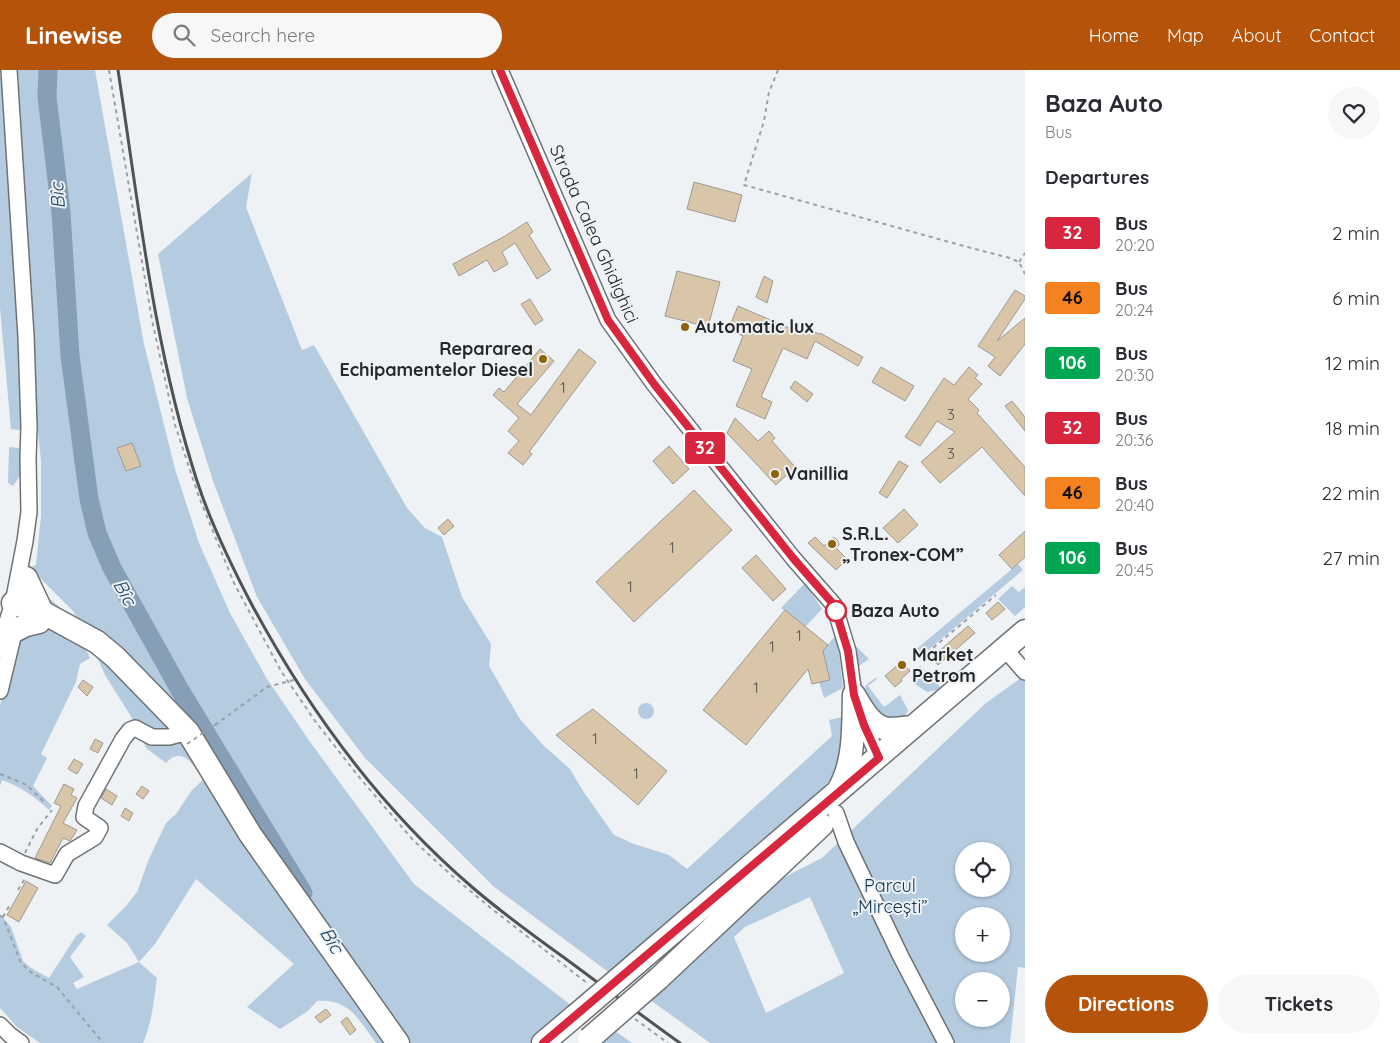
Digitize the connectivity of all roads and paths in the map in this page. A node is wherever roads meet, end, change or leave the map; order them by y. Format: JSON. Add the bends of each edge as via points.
{"nodes":[{"id":1,"x":9,"y":70,"type":"edge"},
{"id":2,"x":109,"y":70,"type":"edge"},
{"id":3,"x":500,"y":70,"type":"edge"},
{"id":4,"x":778,"y":70,"type":"edge"},
{"id":5,"x":1025,"y":253,"type":"edge"},
{"id":6,"x":1019,"y":262,"type":"junction"},
{"id":7,"x":1025,"y":274,"type":"edge"},
{"id":8,"x":29,"y":427,"type":"junction"},
{"id":9,"x":26,"y":578,"type":"joint"},
{"id":10,"x":996,"y":595,"type":"dead end"},
{"id":11,"x":23,"y":615,"type":"junction"},
{"id":12,"x":1025,"y":631,"type":"edge"},
{"id":13,"x":1005,"y":648,"type":"junction"},
{"id":14,"x":0,"y":650,"type":"edge"},
{"id":15,"x":921,"y":658,"type":"dead end"},
{"id":16,"x":1025,"y":672,"type":"edge"},
{"id":17,"x":294,"y":680,"type":"dead end"},
{"id":18,"x":289,"y":681,"type":"junction"},
{"id":19,"x":0,"y":692,"type":"edge"},
{"id":20,"x":854,"y":695,"type":"junction"},
{"id":21,"x":912,"y":728,"type":"junction"},
{"id":22,"x":187,"y":738,"type":"junction"},
{"id":23,"x":879,"y":758,"type":"junction"},
{"id":24,"x":0,"y":774,"type":"edge"},
{"id":25,"x":837,"y":802,"type":"junction"},
{"id":26,"x":46,"y":804,"type":"dead end"},
{"id":27,"x":52,"y":810,"type":"dead end"},
{"id":28,"x":0,"y":852,"type":"edge"},
{"id":29,"x":21,"y":863,"type":"junction"},
{"id":30,"x":10,"y":902,"type":"dead end"},
{"id":31,"x":1,"y":916,"type":"edge"},
{"id":32,"x":589,"y":984,"type":"dead end"},
{"id":33,"x":633,"y":1017,"type":"dead end"},
{"id":34,"x":0,"y":1025,"type":"edge"},
{"id":35,"x":587,"y":1041,"type":"edge"},
{"id":36,"x":21,"y":1043,"type":"edge"},
{"id":37,"x":102,"y":1043,"type":"edge"},
{"id":38,"x":398,"y":1043,"type":"edge"},
{"id":39,"x":544,"y":1043,"type":"edge"},
{"id":40,"x":668,"y":1043,"type":"edge"},
{"id":41,"x":946,"y":1043,"type":"edge"}],
"edges":[{"from":1,"to":8,"type":"street"},
{"from":2,"to":18,"type":"path","via":[[150,310],[175,425],[199,497],[234,583]]},
{"from":3,"to":20,"type":"street","name":"Strada Calea Ghidighici","via":[[608,320],[654,384],[834,605],[848,651]]},
{"from":4,"to":6,"type":"path","via":[[744,184]]},
{"from":5,"to":6,"type":"path"},
{"from":6,"to":7,"type":"path"},
{"from":8,"to":9,"type":"street","via":[[36,458],[37,515]]},
{"from":8,"to":11,"type":"street","via":[[29,512]]},
{"from":9,"to":11,"type":"highway"},
{"from":10,"to":15,"type":"path"},
{"from":11,"to":14,"type":"street"},
{"from":11,"to":19,"type":"street"},
{"from":11,"to":22,"type":"highway","via":[[92,639],[115,657]]},
{"from":12,"to":13,"type":"highway"},
{"from":13,"to":16,"type":"street"},
{"from":13,"to":21,"type":"highway"},
{"from":17,"to":18,"type":"path"},
{"from":18,"to":22,"type":"path","bridge":true,"via":[[268,688],[215,725]]},
{"from":18,"to":32,"type":"path","via":[[358,777],[413,840],[478,898]]},
{"from":20,"to":21,"type":"highway","via":[[877,725],[887,729]]},
{"from":20,"to":23,"type":"street","name":"Strada Calea Ghidighici"},
{"from":20,"to":25,"type":"highway","via":[[851,758]]},
{"from":21,"to":23,"type":"highway"},
{"from":22,"to":29,"type":"street","via":[[152,737],[135,728],[130,730],[86,806],[84,817],[100,828],[95,838],[67,854],[55,875]]},
{"from":22,"to":38,"type":"highway","via":[[250,834]]},
{"from":23,"to":25,"type":"highway"},
{"from":24,"to":26,"type":"path","via":[[26,785]]},
{"from":25,"to":35,"type":"highway","bridge":true,"via":[[804,841]]},
{"from":25,"to":39,"type":"highway","bridge":true,"via":[[637,963]]},
{"from":25,"to":41,"type":"street","via":[[846,842]]},
{"from":27,"to":29,"type":"path","via":[[37,829]]},
{"from":28,"to":29,"type":"street"},
{"from":30,"to":31,"type":"path"},
{"from":31,"to":37,"type":"path","via":[[21,963],[57,987]]},
{"from":33,"to":40,"type":"path"},
{"from":34,"to":36,"type":"street"}]}
